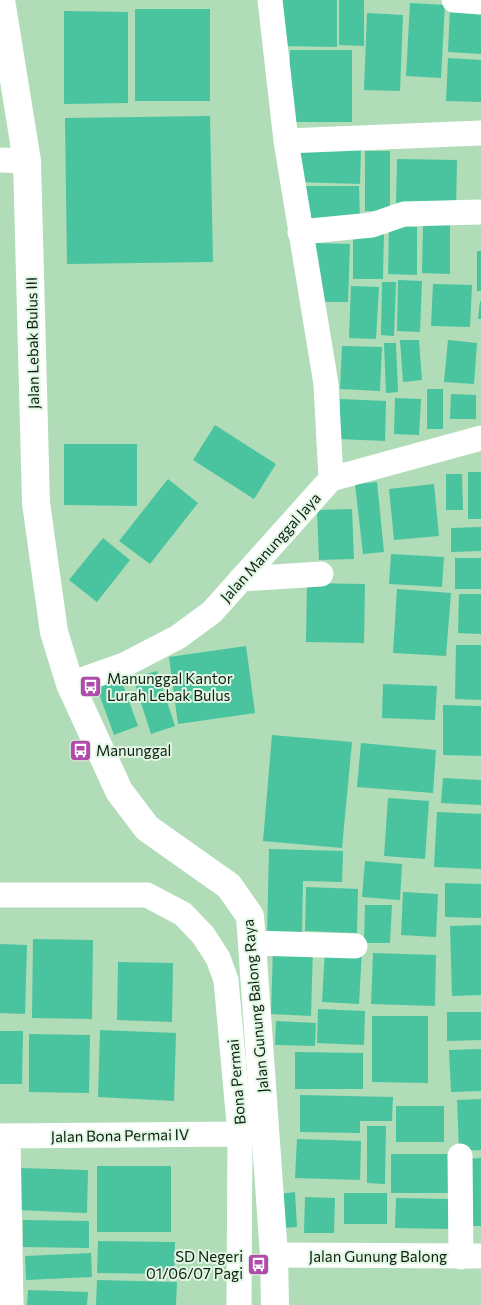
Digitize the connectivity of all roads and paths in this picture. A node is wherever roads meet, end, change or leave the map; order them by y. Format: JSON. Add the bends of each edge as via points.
{"nodes":[{"id":1,"x":1,"y":0,"type":"edge"},
{"id":2,"x":270,"y":0,"type":"edge"},
{"id":3,"x":454,"y":0,"type":"edge"},
{"id":4,"x":481,"y":2,"type":"edge"},
{"id":5,"x":481,"y":133,"type":"edge"},
{"id":6,"x":286,"y":142,"type":"junction"},
{"id":7,"x":0,"y":160,"type":"edge"},
{"id":8,"x":28,"y":161,"type":"junction"},
{"id":9,"x":481,"y":212,"type":"edge"},
{"id":10,"x":300,"y":232,"type":"junction"},
{"id":11,"x":481,"y":438,"type":"edge"},
{"id":12,"x":331,"y":479,"type":"junction"},
{"id":13,"x":321,"y":574,"type":"dead end"},
{"id":14,"x":241,"y":579,"type":"junction"},
{"id":15,"x":70,"y":684,"type":"junction"},
{"id":16,"x":0,"y":894,"type":"edge"},
{"id":17,"x":252,"y":943,"type":"junction"},
{"id":18,"x":355,"y":946,"type":"dead end"},
{"id":19,"x":240,"y":1134,"type":"junction"},
{"id":20,"x":4,"y":1136,"type":"edge"},
{"id":21,"x":460,"y":1156,"type":"dead end"},
{"id":22,"x":274,"y":1255,"type":"junction"},
{"id":23,"x":471,"y":1256,"type":"edge"},
{"id":24,"x":11,"y":1305,"type":"edge"},
{"id":25,"x":239,"y":1305,"type":"edge"},
{"id":26,"x":275,"y":1305,"type":"edge"}],
"edges":[{"from":1,"to":8,"type":"street","name":"Jalan Lebak Bulus III"},
{"from":2,"to":6,"type":"street"},
{"from":3,"to":4,"type":"street"},
{"from":5,"to":6,"type":"street"},
{"from":6,"to":10,"type":"street"},
{"from":7,"to":8,"type":"street"},
{"from":8,"to":15,"type":"street","name":"Jalan Lebak Bulus III","via":[[36,503],[54,632]]},
{"from":9,"to":10,"type":"street","via":[[404,214],[372,225]]},
{"from":10,"to":12,"type":"street","via":[[326,384]]},
{"from":11,"to":12,"type":"street","name":"Jalan Manunggal Jaya"},
{"from":12,"to":14,"type":"street","name":"Jalan Manunggal Jaya"},
{"from":13,"to":14,"type":"street"},
{"from":14,"to":15,"type":"street","name":"Jalan Manunggal Jaya","via":[[212,612],[178,637],[124,665]]},
{"from":15,"to":17,"type":"street","name":"Jalan Gunung Balong Raya","via":[[120,791],[147,828],[229,886],[250,916]]},
{"from":16,"to":19,"type":"street","name":"Bona Permai","via":[[147,895],[183,914],[203,935],[218,958],[226,980]]},
{"from":17,"to":18,"type":"street"},
{"from":17,"to":22,"type":"street","name":"Jalan Gunung Balong Raya"},
{"from":19,"to":20,"type":"street","name":"Jalan Bona Permai IV"},
{"from":19,"to":25,"type":"street","name":"Bona Permai"},
{"from":20,"to":24,"type":"street"},
{"from":21,"to":23,"type":"street"},
{"from":22,"to":23,"type":"street","name":"Jalan Gunung Balong"},
{"from":22,"to":26,"type":"street","name":"Jalan Gunung Balong Raya"}]}
